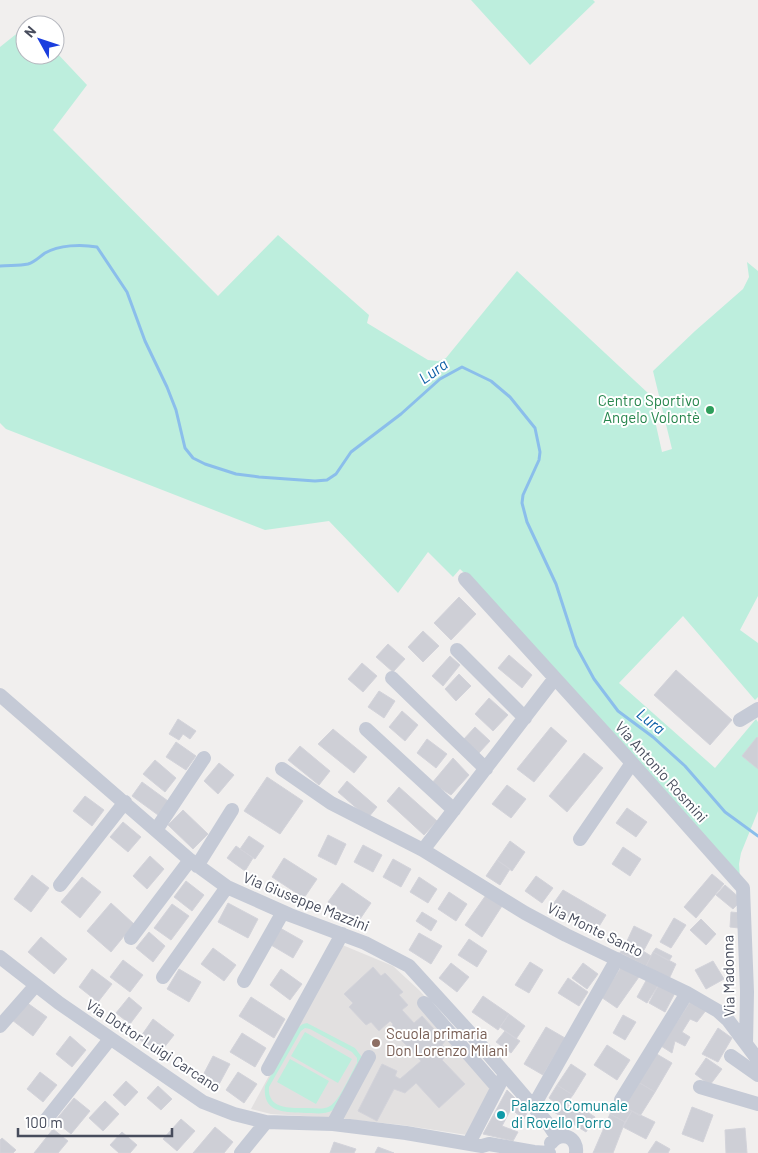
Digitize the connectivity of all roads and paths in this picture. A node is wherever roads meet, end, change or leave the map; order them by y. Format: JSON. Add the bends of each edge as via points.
{"nodes":[{"id":1,"x":465,"y":579,"type":"dead end"},
{"id":2,"x":457,"y":650,"type":"dead end"},
{"id":3,"x":392,"y":678,"type":"dead end"},
{"id":4,"x":555,"y":678,"type":"junction"},
{"id":5,"x":0,"y":695,"type":"edge"},
{"id":6,"x":758,"y":709,"type":"edge"},
{"id":7,"x":525,"y":718,"type":"junction"},
{"id":8,"x":740,"y":720,"type":"dead end"},
{"id":9,"x":366,"y":729,"type":"dead end"},
{"id":10,"x":204,"y":758,"type":"dead end"},
{"id":11,"x":632,"y":763,"type":"junction"},
{"id":12,"x":282,"y":769,"type":"dead end"},
{"id":13,"x":486,"y":769,"type":"junction"},
{"id":14,"x":125,"y":802,"type":"junction"},
{"id":15,"x":232,"y":810,"type":"dead end"},
{"id":16,"x":454,"y":810,"type":"junction"},
{"id":17,"x":156,"y":830,"type":"junction"},
{"id":18,"x":580,"y":839,"type":"dead end"},
{"id":19,"x":424,"y":850,"type":"junction"},
{"id":20,"x":194,"y":863,"type":"junction"},
{"id":21,"x":60,"y":885,"type":"dead end"},
{"id":22,"x":227,"y":887,"type":"junction"},
{"id":23,"x":743,"y":888,"type":"joint"},
{"id":24,"x":283,"y":912,"type":"junction"},
{"id":25,"x":342,"y":934,"type":"junction"},
{"id":26,"x":131,"y":938,"type":"dead end"},
{"id":27,"x":0,"y":957,"type":"edge"},
{"id":28,"x":617,"y":958,"type":"junction"},
{"id":29,"x":163,"y":977,"type":"dead end"},
{"id":30,"x":244,"y":981,"type":"dead end"},
{"id":31,"x":36,"y":985,"type":"junction"},
{"id":32,"x":687,"y":992,"type":"junction"},
{"id":33,"x":424,"y":1003,"type":"dead end"},
{"id":34,"x":0,"y":1026,"type":"edge"},
{"id":35,"x":110,"y":1039,"type":"junction"},
{"id":36,"x":746,"y":1044,"type":"junction"},
{"id":37,"x":731,"y":1056,"type":"dead end"},
{"id":38,"x":369,"y":1057,"type":"dead end"},
{"id":39,"x":758,"y":1060,"type":"edge"},
{"id":40,"x":268,"y":1069,"type":"dead end"},
{"id":41,"x":758,"y":1075,"type":"edge"},
{"id":42,"x":507,"y":1076,"type":"junction"},
{"id":43,"x":497,"y":1087,"type":"junction"},
{"id":44,"x":700,"y":1088,"type":"dead end"},
{"id":45,"x":621,"y":1100,"type":"dead end"},
{"id":46,"x":758,"y":1104,"type":"edge"},
{"id":47,"x":533,"y":1107,"type":"junction"},
{"id":48,"x":45,"y":1121,"type":"dead end"},
{"id":49,"x":266,"y":1122,"type":"junction"},
{"id":50,"x":333,"y":1124,"type":"junction"},
{"id":51,"x":557,"y":1137,"type":"junction"},
{"id":52,"x":476,"y":1147,"type":"edge"},
{"id":53,"x":242,"y":1153,"type":"edge"},
{"id":54,"x":549,"y":1153,"type":"edge"},
{"id":55,"x":576,"y":1153,"type":"edge"}],
"edges":[{"from":1,"to":4,"type":"street","name":"Via Antonio Rosmini"},
{"from":2,"to":7,"type":"street"},
{"from":3,"to":13,"type":"street"},
{"from":4,"to":7,"type":"street"},
{"from":4,"to":11,"type":"street","name":"Via Antonio Rosmini"},
{"from":5,"to":14,"type":"street","name":"Via Giuseppe Mazzini"},
{"from":6,"to":8,"type":"street"},
{"from":7,"to":13,"type":"street"},
{"from":9,"to":16,"type":"street"},
{"from":10,"to":17,"type":"street"},
{"from":11,"to":18,"type":"street"},
{"from":11,"to":23,"type":"street","name":"Via Antonio Rosmini"},
{"from":12,"to":19,"type":"street","name":"Via Monte Santo","via":[[331,803]]},
{"from":13,"to":16,"type":"street"},
{"from":14,"to":17,"type":"street","name":"Via Giuseppe Mazzini"},
{"from":14,"to":21,"type":"street"},
{"from":15,"to":20,"type":"street"},
{"from":16,"to":19,"type":"street"},
{"from":17,"to":20,"type":"street","name":"Via Giuseppe Mazzini"},
{"from":19,"to":28,"type":"street","name":"Via Monte Santo","via":[[525,913]]},
{"from":20,"to":22,"type":"street","name":"Via Giuseppe Mazzini"},
{"from":20,"to":26,"type":"street"},
{"from":22,"to":24,"type":"street","name":"Via Giuseppe Mazzini"},
{"from":22,"to":29,"type":"street"},
{"from":23,"to":36,"type":"street","name":"Via Madonna"},
{"from":24,"to":25,"type":"street","name":"Via Giuseppe Mazzini"},
{"from":24,"to":30,"type":"street"},
{"from":25,"to":40,"type":"street"},
{"from":25,"to":42,"type":"street","name":"Via Giuseppe Mazzini","via":[[409,966]]},
{"from":27,"to":31,"type":"street","name":"Via Dottor Luigi Carcano"},
{"from":28,"to":32,"type":"street","name":"Via Monte Santo"},
{"from":28,"to":47,"type":"street"},
{"from":31,"to":34,"type":"street"},
{"from":31,"to":35,"type":"street","name":"Via Dottor Luigi Carcano"},
{"from":32,"to":36,"type":"street","name":"Via Monte Santo","via":[[718,1011]]},
{"from":32,"to":45,"type":"street"},
{"from":33,"to":43,"type":"street"},
{"from":35,"to":48,"type":"street"},
{"from":35,"to":49,"type":"street","name":"Via Dottor Luigi Carcano","via":[[203,1102]]},
{"from":36,"to":39,"type":"street"},
{"from":37,"to":41,"type":"street"},
{"from":38,"to":50,"type":"street"},
{"from":42,"to":43,"type":"street"},
{"from":42,"to":47,"type":"street","name":"Via Giuseppe Mazzini"},
{"from":43,"to":52,"type":"street"},
{"from":44,"to":46,"type":"street"},
{"from":47,"to":51,"type":"street","name":"Via Giuseppe Mazzini"},
{"from":49,"to":50,"type":"street","name":"Via Dottor Luigi Carcano"},
{"from":49,"to":53,"type":"street"},
{"from":50,"to":52,"type":"street","name":"Via Dottor Luigi Carcano","via":[[406,1133]]},
{"from":51,"to":54,"type":"street","via":[[550,1144]]},
{"from":51,"to":55,"type":"street","via":[[573,1140]]},
{"from":52,"to":54,"type":"street","name":"Via Dottor Luigi Carcano","via":[[489,1144]]}]}
